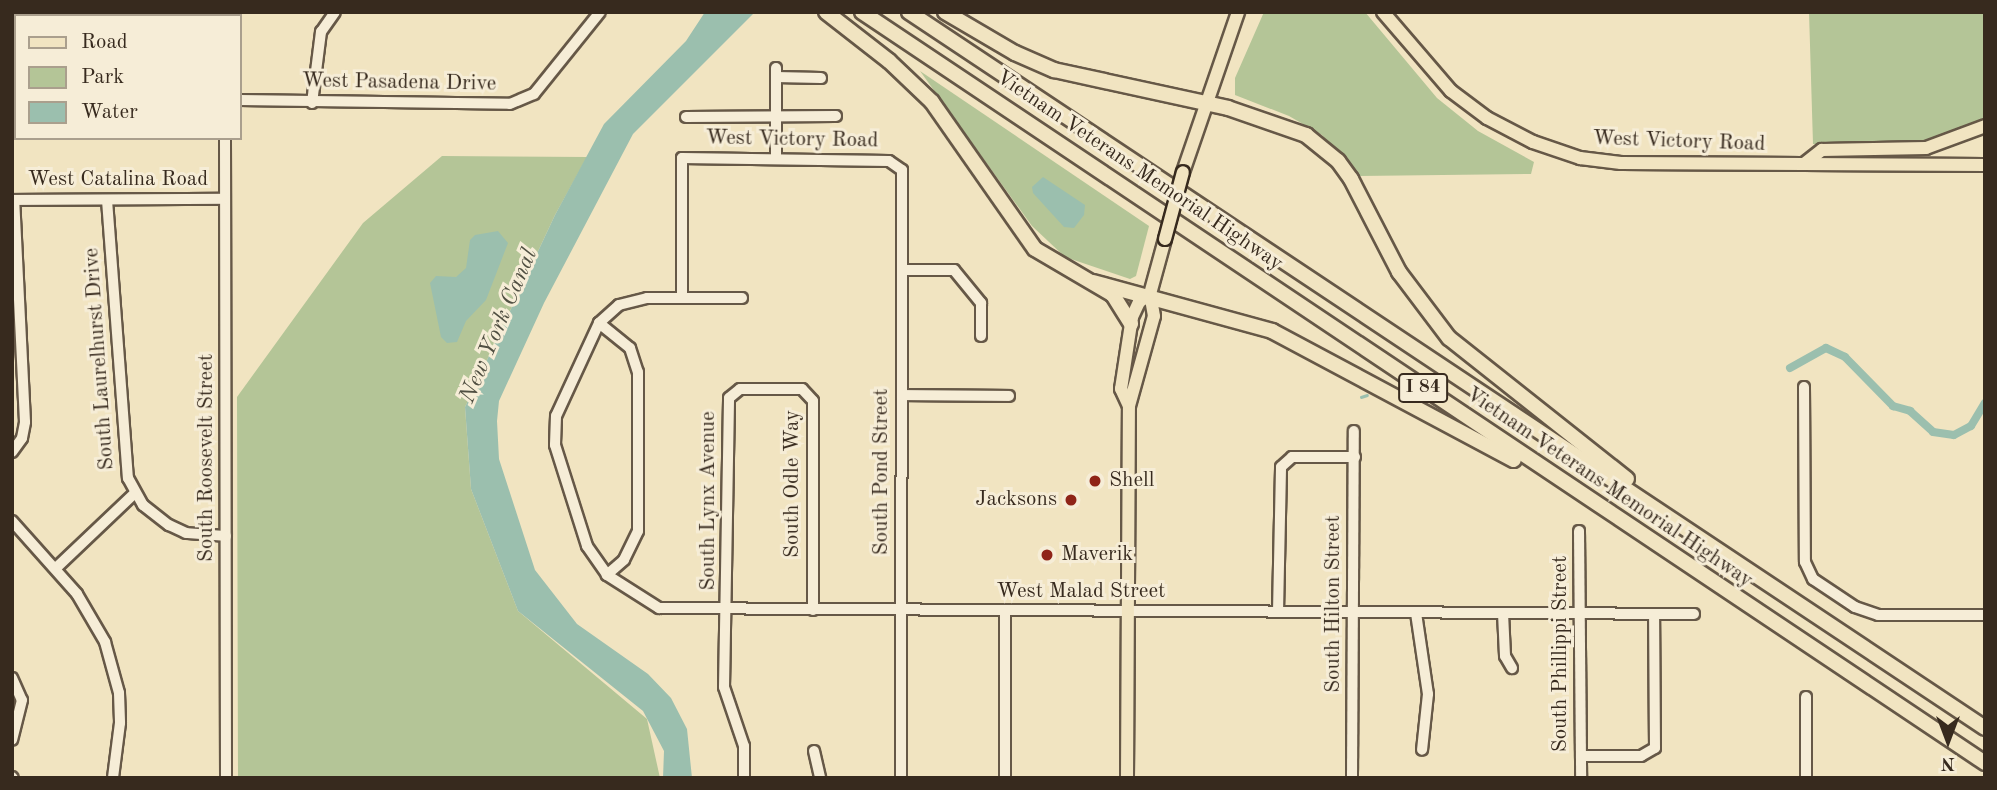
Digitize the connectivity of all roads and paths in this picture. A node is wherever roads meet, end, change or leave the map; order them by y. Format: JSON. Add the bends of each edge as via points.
{"nodes":[{"id":1,"x":335,"y":12,"type":"edge"},
{"id":2,"x":600,"y":12,"type":"edge"},
{"id":3,"x":826,"y":12,"type":"edge"},
{"id":4,"x":862,"y":12,"type":"edge"},
{"id":5,"x":909,"y":12,"type":"edge"},
{"id":6,"x":945,"y":12,"type":"edge"},
{"id":7,"x":1238,"y":12,"type":"edge"},
{"id":8,"x":1383,"y":12,"type":"edge"},
{"id":9,"x":821,"y":78,"type":"dead end"},
{"id":10,"x":242,"y":100,"type":"edge"},
{"id":11,"x":312,"y":103,"type":"junction"},
{"id":12,"x":1205,"y":103,"type":"junction"},
{"id":13,"x":776,"y":116,"type":"junction"},
{"id":14,"x":836,"y":116,"type":"dead end"},
{"id":15,"x":686,"y":117,"type":"dead end"},
{"id":16,"x":1985,"y":126,"type":"edge"},
{"id":17,"x":225,"y":140,"type":"edge"},
{"id":18,"x":776,"y":159,"type":"junction"},
{"id":19,"x":1804,"y":164,"type":"junction"},
{"id":20,"x":1985,"y":165,"type":"edge"},
{"id":21,"x":900,"y":167,"type":"joint"},
{"id":22,"x":225,"y":199,"type":"junction"},
{"id":23,"x":13,"y":200,"type":"edge"},
{"id":24,"x":107,"y":200,"type":"junction"},
{"id":25,"x":903,"y":270,"type":"junction"},
{"id":26,"x":1093,"y":282,"type":"junction"},
{"id":27,"x":1150,"y":294,"type":"junction"},
{"id":28,"x":682,"y":298,"type":"junction"},
{"id":29,"x":742,"y":298,"type":"dead end"},
{"id":30,"x":599,"y":323,"type":"junction"},
{"id":31,"x":1131,"y":324,"type":"junction"},
{"id":32,"x":981,"y":336,"type":"dead end"},
{"id":33,"x":1804,"y":387,"type":"dead end"},
{"id":34,"x":733,"y":392,"type":"joint"},
{"id":35,"x":902,"y":395,"type":"junction"},
{"id":36,"x":1009,"y":396,"type":"dead end"},
{"id":37,"x":1129,"y":406,"type":"junction"},
{"id":38,"x":1354,"y":431,"type":"dead end"},
{"id":39,"x":12,"y":452,"type":"edge"},
{"id":40,"x":1355,"y":457,"type":"junction"},
{"id":41,"x":135,"y":493,"type":"junction"},
{"id":42,"x":1592,"y":502,"type":"junction"},
{"id":43,"x":12,"y":521,"type":"edge"},
{"id":44,"x":1579,"y":531,"type":"dead end"},
{"id":45,"x":226,"y":536,"type":"junction"},
{"id":46,"x":1708,"y":543,"type":"junction"},
{"id":47,"x":55,"y":568,"type":"junction"},
{"id":48,"x":607,"y":575,"type":"junction"},
{"id":49,"x":724,"y":610,"type":"junction"},
{"id":50,"x":813,"y":610,"type":"junction"},
{"id":51,"x":901,"y":611,"type":"junction"},
{"id":52,"x":1005,"y":611,"type":"junction"},
{"id":53,"x":1126,"y":612,"type":"junction"},
{"id":54,"x":1278,"y":612,"type":"junction"},
{"id":55,"x":1352,"y":613,"type":"junction"},
{"id":56,"x":1416,"y":613,"type":"junction"},
{"id":57,"x":1503,"y":613,"type":"junction"},
{"id":58,"x":1581,"y":614,"type":"junction"},
{"id":59,"x":1654,"y":614,"type":"junction"},
{"id":60,"x":1694,"y":614,"type":"dead end"},
{"id":61,"x":1985,"y":615,"type":"edge"},
{"id":62,"x":1512,"y":668,"type":"dead end"},
{"id":63,"x":12,"y":678,"type":"edge"},
{"id":64,"x":1806,"y":697,"type":"dead end"},
{"id":65,"x":1985,"y":728,"type":"edge"},
{"id":66,"x":12,"y":740,"type":"edge"},
{"id":67,"x":1422,"y":750,"type":"dead end"},
{"id":68,"x":814,"y":751,"type":"dead end"},
{"id":69,"x":1581,"y":756,"type":"junction"},
{"id":70,"x":1985,"y":763,"type":"edge"},
{"id":71,"x":113,"y":778,"type":"edge"},
{"id":72,"x":226,"y":778,"type":"edge"},
{"id":73,"x":744,"y":778,"type":"edge"},
{"id":74,"x":820,"y":778,"type":"edge"},
{"id":75,"x":901,"y":778,"type":"edge"},
{"id":76,"x":1005,"y":778,"type":"edge"},
{"id":77,"x":1127,"y":778,"type":"edge"},
{"id":78,"x":1352,"y":778,"type":"edge"},
{"id":79,"x":1581,"y":778,"type":"edge"},
{"id":80,"x":1806,"y":778,"type":"edge"}],
"edges":[{"from":1,"to":11,"type":"street","via":[[321,32]]},
{"from":2,"to":11,"type":"street","name":"West Pasadena Drive","via":[[541,86],[524,100]]},
{"from":3,"to":26,"type":"highway","via":[[932,102],[1035,249]]},
{"from":4,"to":42,"type":"highway","name":"Vietnam Veterans Memorial Highway","number":"I 84"},
{"from":5,"to":46,"type":"highway","name":"Vietnam Veterans Memorial Highway","number":"I 84"},
{"from":6,"to":12,"type":"highway","via":[[1014,53],[1054,70]]},
{"from":7,"to":12,"type":"main road"},
{"from":8,"to":19,"type":"main road","name":"West Victory Road","via":[[1451,91],[1508,131],[1555,151],[1620,163]]},
{"from":9,"to":13,"type":"street","via":[[776,73]]},
{"from":10,"to":11,"type":"street","name":"West Pasadena Drive"},
{"from":12,"to":27,"type":"main road","bridge":true},
{"from":12,"to":46,"type":"highway","via":[[1289,126],[1320,145],[1351,180],[1399,272],[1449,338]]},
{"from":13,"to":14,"type":"street"},
{"from":13,"to":15,"type":"street"},
{"from":13,"to":18,"type":"street"},
{"from":16,"to":19,"type":"main road","via":[[1926,148],[1822,150]]},
{"from":17,"to":22,"type":"street","name":"South Roosevelt Street"},
{"from":18,"to":21,"type":"street","name":"West Victory Road","via":[[890,161]]},
{"from":18,"to":28,"type":"street","name":"West Victory Road","via":[[681,158]]},
{"from":19,"to":20,"type":"main road","name":"West Victory Road"},
{"from":21,"to":25,"type":"street","name":"South Pond Street"},
{"from":22,"to":24,"type":"street","name":"West Catalina Road"},
{"from":22,"to":45,"type":"street","name":"South Roosevelt Street"},
{"from":23,"to":24,"type":"street","name":"West Catalina Road"},
{"from":23,"to":39,"type":"street","via":[[25,422]]},
{"from":24,"to":41,"type":"street","name":"South Laurelhurst Drive","via":[[128,478]]},
{"from":25,"to":32,"type":"street","via":[[954,271],[981,303]]},
{"from":25,"to":35,"type":"street","name":"South Pond Street"},
{"from":26,"to":27,"type":"highway"},
{"from":26,"to":31,"type":"highway","via":[[1122,305]]},
{"from":27,"to":31,"type":"main road","via":[[1139,302]]},
{"from":27,"to":37,"type":"main road","via":[[1154,316]]},
{"from":27,"to":42,"type":"highway","via":[[1272,331]]},
{"from":28,"to":29,"type":"street"},
{"from":28,"to":30,"type":"street","via":[[632,300]]},
{"from":30,"to":48,"type":"street","via":[[559,406],[554,435],[582,535]]},
{"from":30,"to":48,"type":"street","via":[[626,343],[638,372],[638,531],[624,560]]},
{"from":31,"to":37,"type":"main road","via":[[1121,389]]},
{"from":33,"to":61,"type":"street","via":[[1805,562],[1813,579],[1866,612]]},
{"from":34,"to":49,"type":"street","name":"South Lynx Avenue","via":[[729,398],[728,602]]},
{"from":34,"to":50,"type":"street","name":"South Odle Way","via":[[802,389],[813,401]]},
{"from":35,"to":36,"type":"street"},
{"from":35,"to":51,"type":"street","name":"South Pond Street"},
{"from":37,"to":53,"type":"main road"},
{"from":38,"to":40,"type":"street","name":"South Hilton Street"},
{"from":40,"to":54,"type":"street","via":[[1292,457],[1281,467]]},
{"from":40,"to":55,"type":"street","name":"South Hilton Street"},
{"from":41,"to":45,"type":"street","name":"South Laurelhurst Drive","via":[[169,525],[186,533]]},
{"from":41,"to":47,"type":"street"},
{"from":42,"to":70,"type":"highway","name":"Vietnam Veterans Memorial Highway","number":"I 84"},
{"from":43,"to":47,"type":"street"},
{"from":44,"to":58,"type":"street","name":"South Phillippi Street"},
{"from":45,"to":72,"type":"street","name":"South Roosevelt Street"},
{"from":46,"to":65,"type":"highway","name":"Vietnam Veterans Memorial Highway","number":"I 84"},
{"from":47,"to":71,"type":"street","via":[[93,618],[114,670],[120,723]]},
{"from":48,"to":49,"type":"street","name":"West Malad Street","via":[[659,608]]},
{"from":49,"to":50,"type":"street","name":"West Malad Street"},
{"from":49,"to":73,"type":"street","name":"South Lynx Avenue","via":[[724,687],[744,746]]},
{"from":50,"to":51,"type":"street","name":"West Malad Street"},
{"from":51,"to":52,"type":"street","name":"West Malad Street"},
{"from":51,"to":75,"type":"street","name":"South Pond Street"},
{"from":52,"to":53,"type":"street","name":"West Malad Street"},
{"from":52,"to":76,"type":"street"},
{"from":53,"to":54,"type":"street","name":"West Malad Street"},
{"from":53,"to":77,"type":"main road"},
{"from":54,"to":55,"type":"street","name":"West Malad Street"},
{"from":55,"to":56,"type":"street","name":"West Malad Street"},
{"from":55,"to":78,"type":"street","name":"South Hilton Street"},
{"from":56,"to":57,"type":"street","name":"West Malad Street"},
{"from":56,"to":67,"type":"street","via":[[1428,694]]},
{"from":57,"to":58,"type":"street","name":"West Malad Street"},
{"from":57,"to":62,"type":"street","via":[[1505,656]]},
{"from":58,"to":59,"type":"street","name":"West Malad Street"},
{"from":58,"to":69,"type":"street","name":"South Phillippi Street"},
{"from":59,"to":60,"type":"street","name":"West Malad Street"},
{"from":59,"to":69,"type":"street","via":[[1656,748],[1641,756]]},
{"from":63,"to":66,"type":"street","via":[[22,712]]},
{"from":64,"to":80,"type":"street"},
{"from":68,"to":74,"type":"street"},
{"from":69,"to":79,"type":"street","name":"South Phillippi Street"}]}
